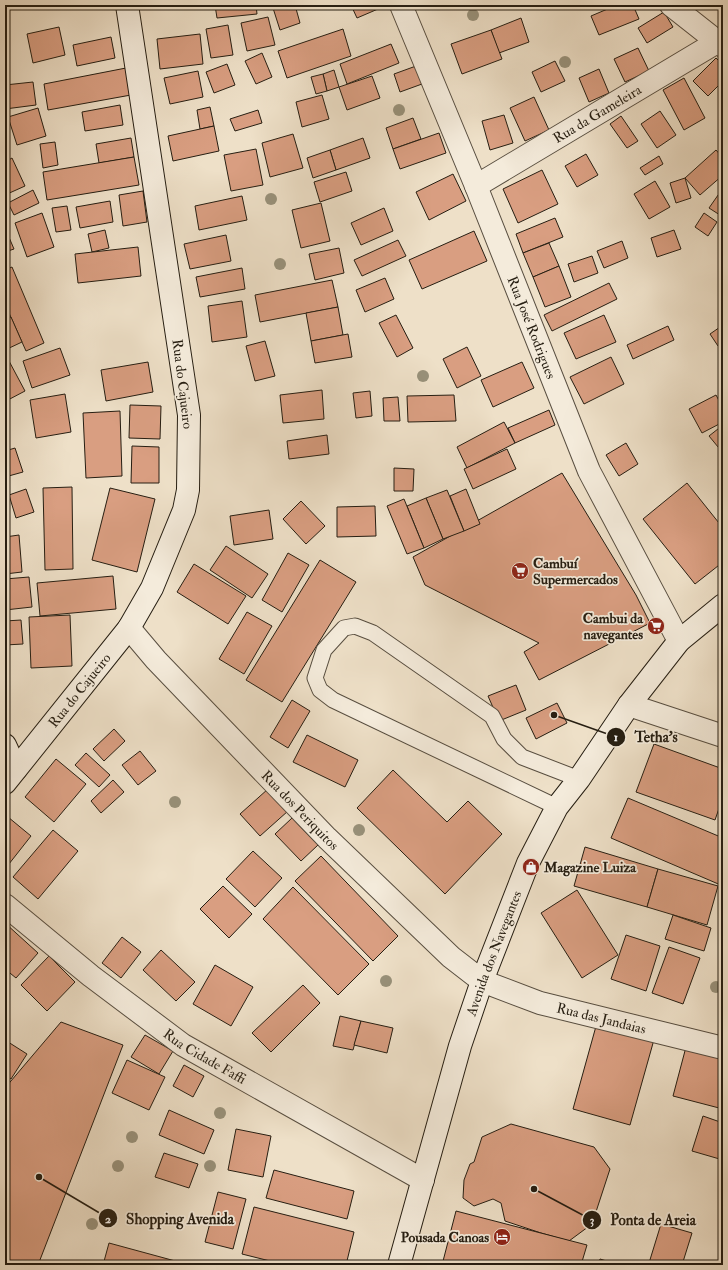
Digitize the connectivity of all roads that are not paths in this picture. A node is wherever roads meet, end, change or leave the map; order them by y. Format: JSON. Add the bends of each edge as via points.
{"nodes":[{"id":1,"x":127,"y":5,"type":"edge"},
{"id":2,"x":401,"y":5,"type":"edge"},
{"id":3,"x":671,"y":5,"type":"edge"},
{"id":4,"x":720,"y":44,"type":"edge"},
{"id":5,"x":476,"y":186,"type":"junction"},
{"id":6,"x":723,"y":604,"type":"edge"},
{"id":7,"x":129,"y":628,"type":"junction"},
{"id":8,"x":679,"y":641,"type":"junction"},
{"id":9,"x":629,"y":705,"type":"junction"},
{"id":10,"x":723,"y":736,"type":"edge"},
{"id":11,"x":5,"y":745,"type":"edge"},
{"id":12,"x":10,"y":776,"type":"edge"},
{"id":13,"x":579,"y":779,"type":"junction"},
{"id":14,"x":557,"y":807,"type":"junction"},
{"id":15,"x":5,"y":905,"type":"edge"},
{"id":16,"x":482,"y":980,"type":"junction"},
{"id":17,"x":723,"y":1048,"type":"edge"},
{"id":18,"x":423,"y":1180,"type":"junction"},
{"id":19,"x":399,"y":1265,"type":"edge"}],
"edges":[{"from":1,"to":7,"type":"street","name":"Rua do Cajueiro","via":[[189,415],[190,462],[184,510],[152,588]]},
{"from":2,"to":5,"type":"street","name":"Rua José Rodrigues"},
{"from":3,"to":4,"type":"street"},
{"from":4,"to":5,"type":"street","name":"Rua da Gameleira"},
{"from":5,"to":8,"type":"street","name":"Rua José Rodrigues","via":[[589,471]]},
{"from":6,"to":8,"type":"street","name":"Avenida dos Navegantes"},
{"from":7,"to":12,"type":"street","name":"Rua do Cajueiro"},
{"from":7,"to":16,"type":"street","name":"Rua dos Periquitos","via":[[156,660],[327,838],[451,957]]},
{"from":8,"to":9,"type":"street","name":"Avenida dos Navegantes"},
{"from":9,"to":10,"type":"street"},
{"from":9,"to":13,"type":"street","name":"Avenida dos Navegantes"},
{"from":11,"to":12,"type":"street"},
{"from":13,"to":14,"type":"street","name":"Avenida dos Navegantes"},
{"from":13,"to":14,"type":"lane","via":[[522,757],[504,739],[492,716],[373,633],[355,626],[344,628],[324,650],[315,678],[320,690],[332,700]]},
{"from":14,"to":16,"type":"street","name":"Avenida dos Navegantes","via":[[528,863]]},
{"from":15,"to":18,"type":"street","name":"Rua Cidade Faffi","via":[[91,976],[183,1045]]},
{"from":16,"to":17,"type":"street","name":"Rua das Jandaias","via":[[540,1003]]},
{"from":16,"to":18,"type":"street","name":"Avenida dos Navegantes","via":[[460,1046]]},
{"from":18,"to":19,"type":"street","name":"Avenida dos Navegantes"}]}
